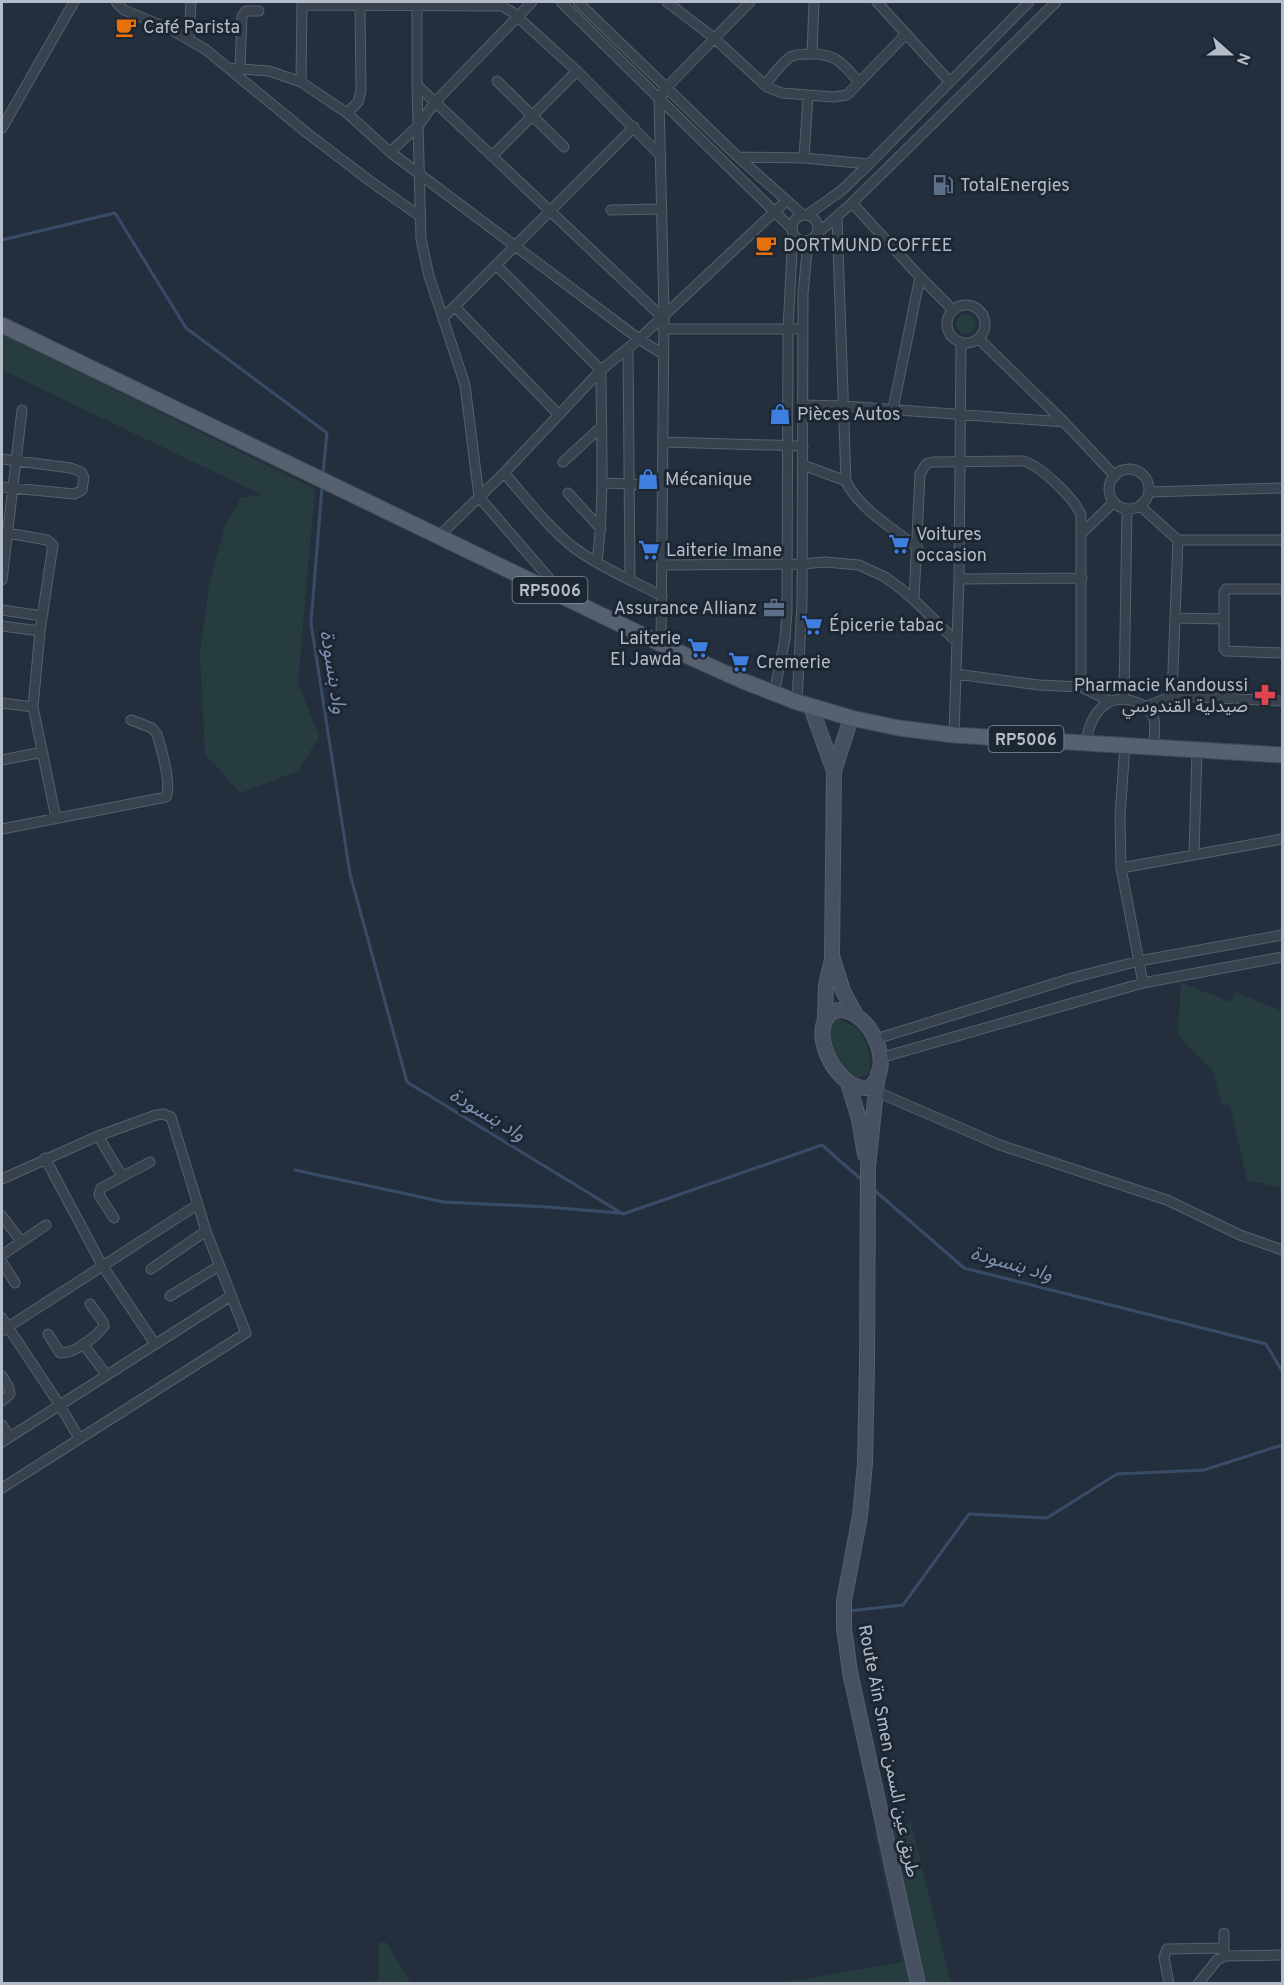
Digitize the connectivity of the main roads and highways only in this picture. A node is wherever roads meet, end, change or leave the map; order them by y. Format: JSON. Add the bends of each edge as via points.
{"nodes":[{"id":1,"x":2,"y":325,"type":"edge"},
{"id":2,"x":1282,"y":755,"type":"edge"}],
"edges":[{"from":1,"to":2,"type":"main road","number":"RP5006","via":[[661,644],[804,705],[899,728],[954,735]]}]}
